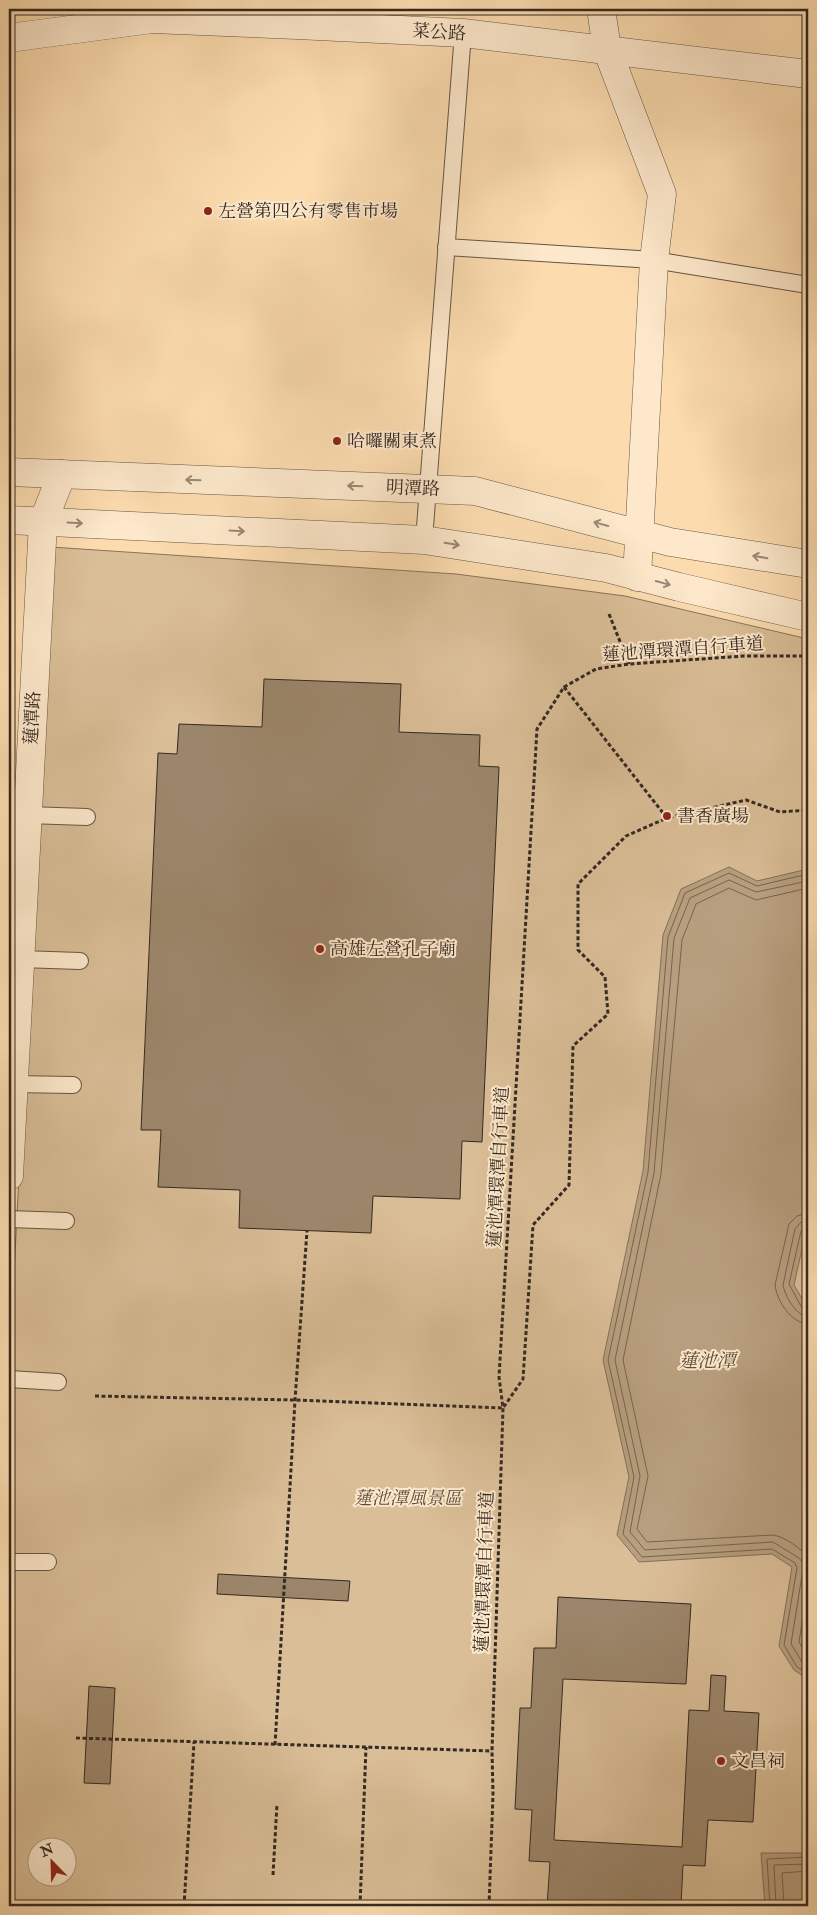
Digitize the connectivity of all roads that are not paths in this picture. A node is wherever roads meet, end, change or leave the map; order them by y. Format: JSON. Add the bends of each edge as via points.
{"nodes":[{"id":1,"x":601,"y":9,"type":"edge"},
{"id":2,"x":306,"y":17,"type":"edge"},
{"id":3,"x":463,"y":33,"type":"junction"},
{"id":4,"x":9,"y":38,"type":"edge"},
{"id":5,"x":607,"y":49,"type":"junction"},
{"id":6,"x":808,"y":74,"type":"edge"},
{"id":7,"x":446,"y":247,"type":"junction"},
{"id":8,"x":654,"y":260,"type":"junction"},
{"id":9,"x":808,"y":285,"type":"edge"},
{"id":10,"x":9,"y":472,"type":"edge"},
{"id":11,"x":62,"y":474,"type":"junction"},
{"id":12,"x":428,"y":489,"type":"junction"},
{"id":13,"x":9,"y":520,"type":"edge"},
{"id":14,"x":43,"y":522,"type":"junction"},
{"id":15,"x":639,"y":534,"type":"junction"},
{"id":16,"x":424,"y":540,"type":"junction"},
{"id":17,"x":808,"y":564,"type":"edge"},
{"id":18,"x":637,"y":576,"type":"junction"},
{"id":19,"x":808,"y":617,"type":"edge"},
{"id":20,"x":27,"y":815,"type":"junction"},
{"id":21,"x":87,"y":817,"type":"dead end"},
{"id":22,"x":20,"y":958,"type":"junction"},
{"id":23,"x":80,"y":961,"type":"dead end"},
{"id":24,"x":13,"y":1084,"type":"junction"},
{"id":25,"x":73,"y":1085,"type":"dead end"},
{"id":26,"x":9,"y":1176,"type":"edge"},
{"id":27,"x":9,"y":1219,"type":"edge"},
{"id":28,"x":66,"y":1221,"type":"dead end"},
{"id":29,"x":9,"y":1379,"type":"edge"},
{"id":30,"x":58,"y":1382,"type":"dead end"},
{"id":31,"x":9,"y":1562,"type":"edge"},
{"id":32,"x":48,"y":1562,"type":"dead end"}],
"edges":[{"from":1,"to":5,"type":"street"},
{"from":2,"to":3,"type":"street","name":"菜公路"},
{"from":2,"to":4,"type":"street","name":"菜公路","via":[[152,19]]},
{"from":3,"to":5,"type":"street","name":"菜公路"},
{"from":3,"to":7,"type":"lane"},
{"from":5,"to":6,"type":"street","name":"菜公路"},
{"from":5,"to":8,"type":"street","via":[[662,194]]},
{"from":7,"to":8,"type":"lane"},
{"from":7,"to":12,"type":"lane"},
{"from":8,"to":9,"type":"lane"},
{"from":8,"to":15,"type":"street"},
{"from":10,"to":11,"type":"street","name":"明潭路"},
{"from":12,"to":11,"type":"street","name":"明潭路","one_way":true},
{"from":11,"to":14,"type":"street","name":"蓮潭路"},
{"from":15,"to":12,"type":"street","name":"明潭路","one_way":true,"via":[[475,491]]},
{"from":12,"to":16,"type":"lane"},
{"from":13,"to":14,"type":"street"},
{"from":14,"to":16,"type":"street","one_way":true},
{"from":14,"to":20,"type":"street","name":"蓮潭路"},
{"from":17,"to":15,"type":"street","name":"明潭路","one_way":true},
{"from":15,"to":18,"type":"street"},
{"from":16,"to":18,"type":"street","one_way":true,"via":[[606,568]]},
{"from":18,"to":19,"type":"street","one_way":true},
{"from":20,"to":21,"type":"lane"},
{"from":20,"to":22,"type":"street","name":"蓮潭路"},
{"from":22,"to":23,"type":"lane"},
{"from":22,"to":24,"type":"street","name":"蓮潭路"},
{"from":24,"to":25,"type":"lane"},
{"from":24,"to":26,"type":"street","name":"蓮潭路"},
{"from":27,"to":28,"type":"lane"},
{"from":29,"to":30,"type":"lane"},
{"from":31,"to":32,"type":"lane"}]}
